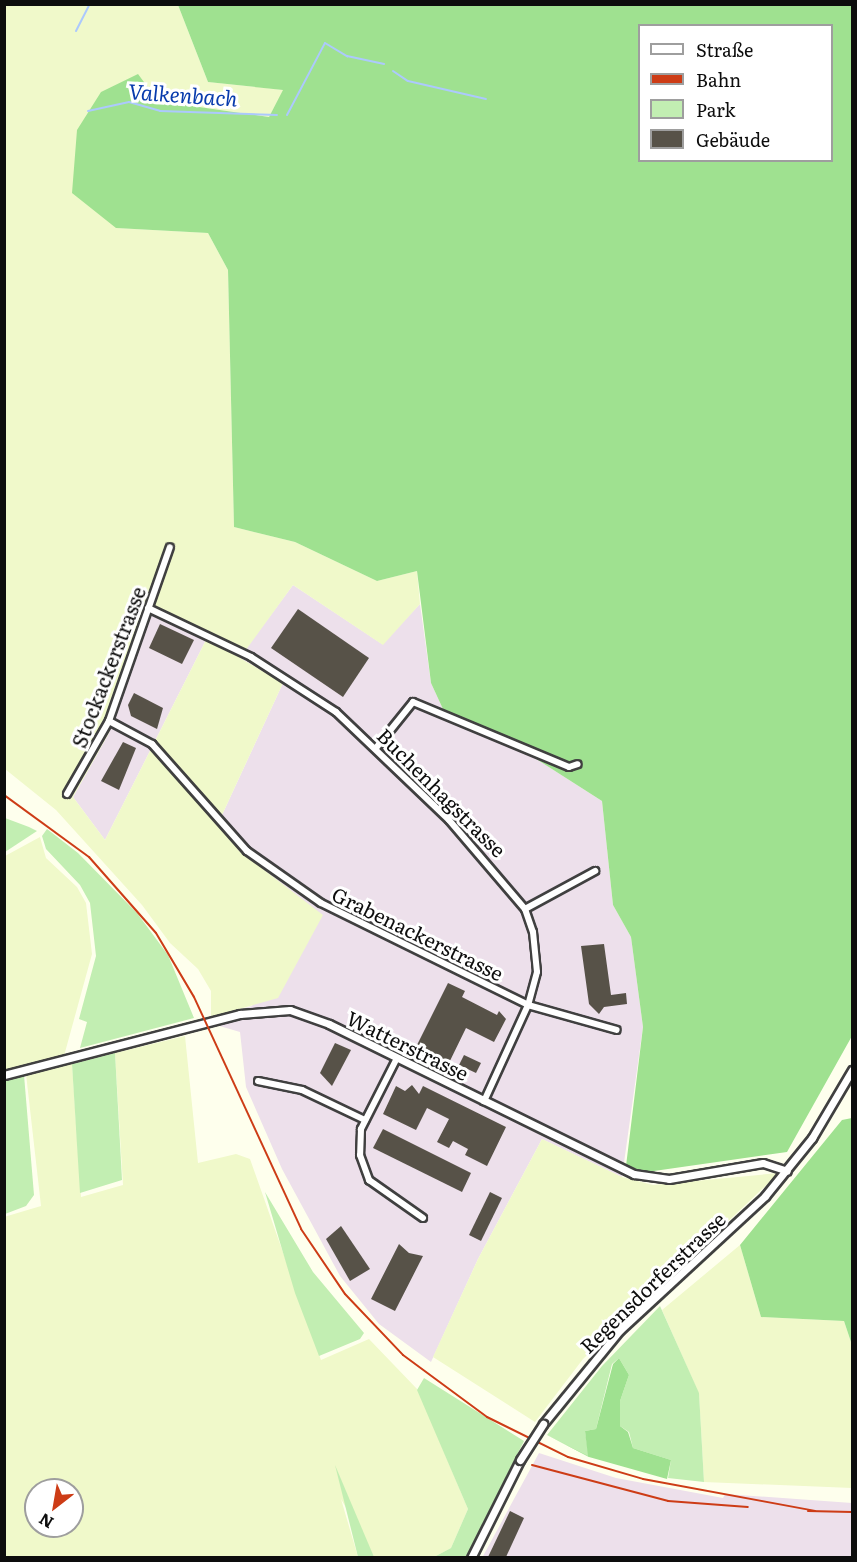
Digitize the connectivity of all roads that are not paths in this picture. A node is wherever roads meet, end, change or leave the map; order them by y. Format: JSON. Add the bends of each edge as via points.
{"nodes":[{"id":1,"x":170,"y":547,"type":"dead end"},
{"id":2,"x":148,"y":608,"type":"junction"},
{"id":3,"x":109,"y":721,"type":"junction"},
{"id":4,"x":376,"y":748,"type":"junction"},
{"id":5,"x":578,"y":764,"type":"dead end"},
{"id":6,"x":67,"y":794,"type":"dead end"},
{"id":7,"x":595,"y":871,"type":"dead end"},
{"id":8,"x":525,"y":909,"type":"junction"},
{"id":9,"x":528,"y":1005,"type":"junction"},
{"id":10,"x":617,"y":1030,"type":"dead end"},
{"id":11,"x":397,"y":1058,"type":"junction"},
{"id":12,"x":852,"y":1070,"type":"edge"},
{"id":13,"x":4,"y":1075,"type":"edge"},
{"id":14,"x":258,"y":1081,"type":"dead end"},
{"id":15,"x":484,"y":1101,"type":"junction"},
{"id":16,"x":365,"y":1120,"type":"junction"},
{"id":17,"x":787,"y":1172,"type":"junction"},
{"id":18,"x":423,"y":1218,"type":"dead end"},
{"id":19,"x":471,"y":1557,"type":"edge"}],
"edges":[{"from":1,"to":2,"type":"street","name":"Stockackerstrasse"},
{"from":2,"to":3,"type":"street","name":"Stockackerstrasse"},
{"from":2,"to":4,"type":"street","name":"Buchenhagstrasse","via":[[276,672],[336,712]]},
{"from":3,"to":6,"type":"street","name":"Stockackerstrasse"},
{"from":3,"to":9,"type":"street","name":"Grabenackerstrasse","via":[[152,744],[247,851],[321,903]]},
{"from":4,"to":5,"type":"street","via":[[413,702],[569,766]]},
{"from":4,"to":8,"type":"street","name":"Buchenhagstrasse","via":[[498,872]]},
{"from":7,"to":8,"type":"street"},
{"from":8,"to":9,"type":"street","name":"Buchenhagstrasse","via":[[533,932],[537,972]]},
{"from":9,"to":10,"type":"street","name":"Grabenackerstrasse"},
{"from":9,"to":15,"type":"street","name":"Buchenhagstrasse"},
{"from":11,"to":13,"type":"street","name":"Watterstrasse","via":[[313,1017],[268,1008]]},
{"from":11,"to":15,"type":"street","name":"Watterstrasse"},
{"from":11,"to":16,"type":"street"},
{"from":12,"to":17,"type":"street","name":"Regensdorferstrasse"},
{"from":14,"to":16,"type":"street","via":[[302,1090]]},
{"from":15,"to":17,"type":"street","name":"Watterstrasse","via":[[646,1177],[669,1179],[763,1163]]},
{"from":16,"to":18,"type":"street","via":[[360,1155],[369,1180]]},
{"from":17,"to":19,"type":"street","name":"Regensdorferstrasse","bridge":true,"via":[[620,1330],[543,1424],[520,1460]]}]}
